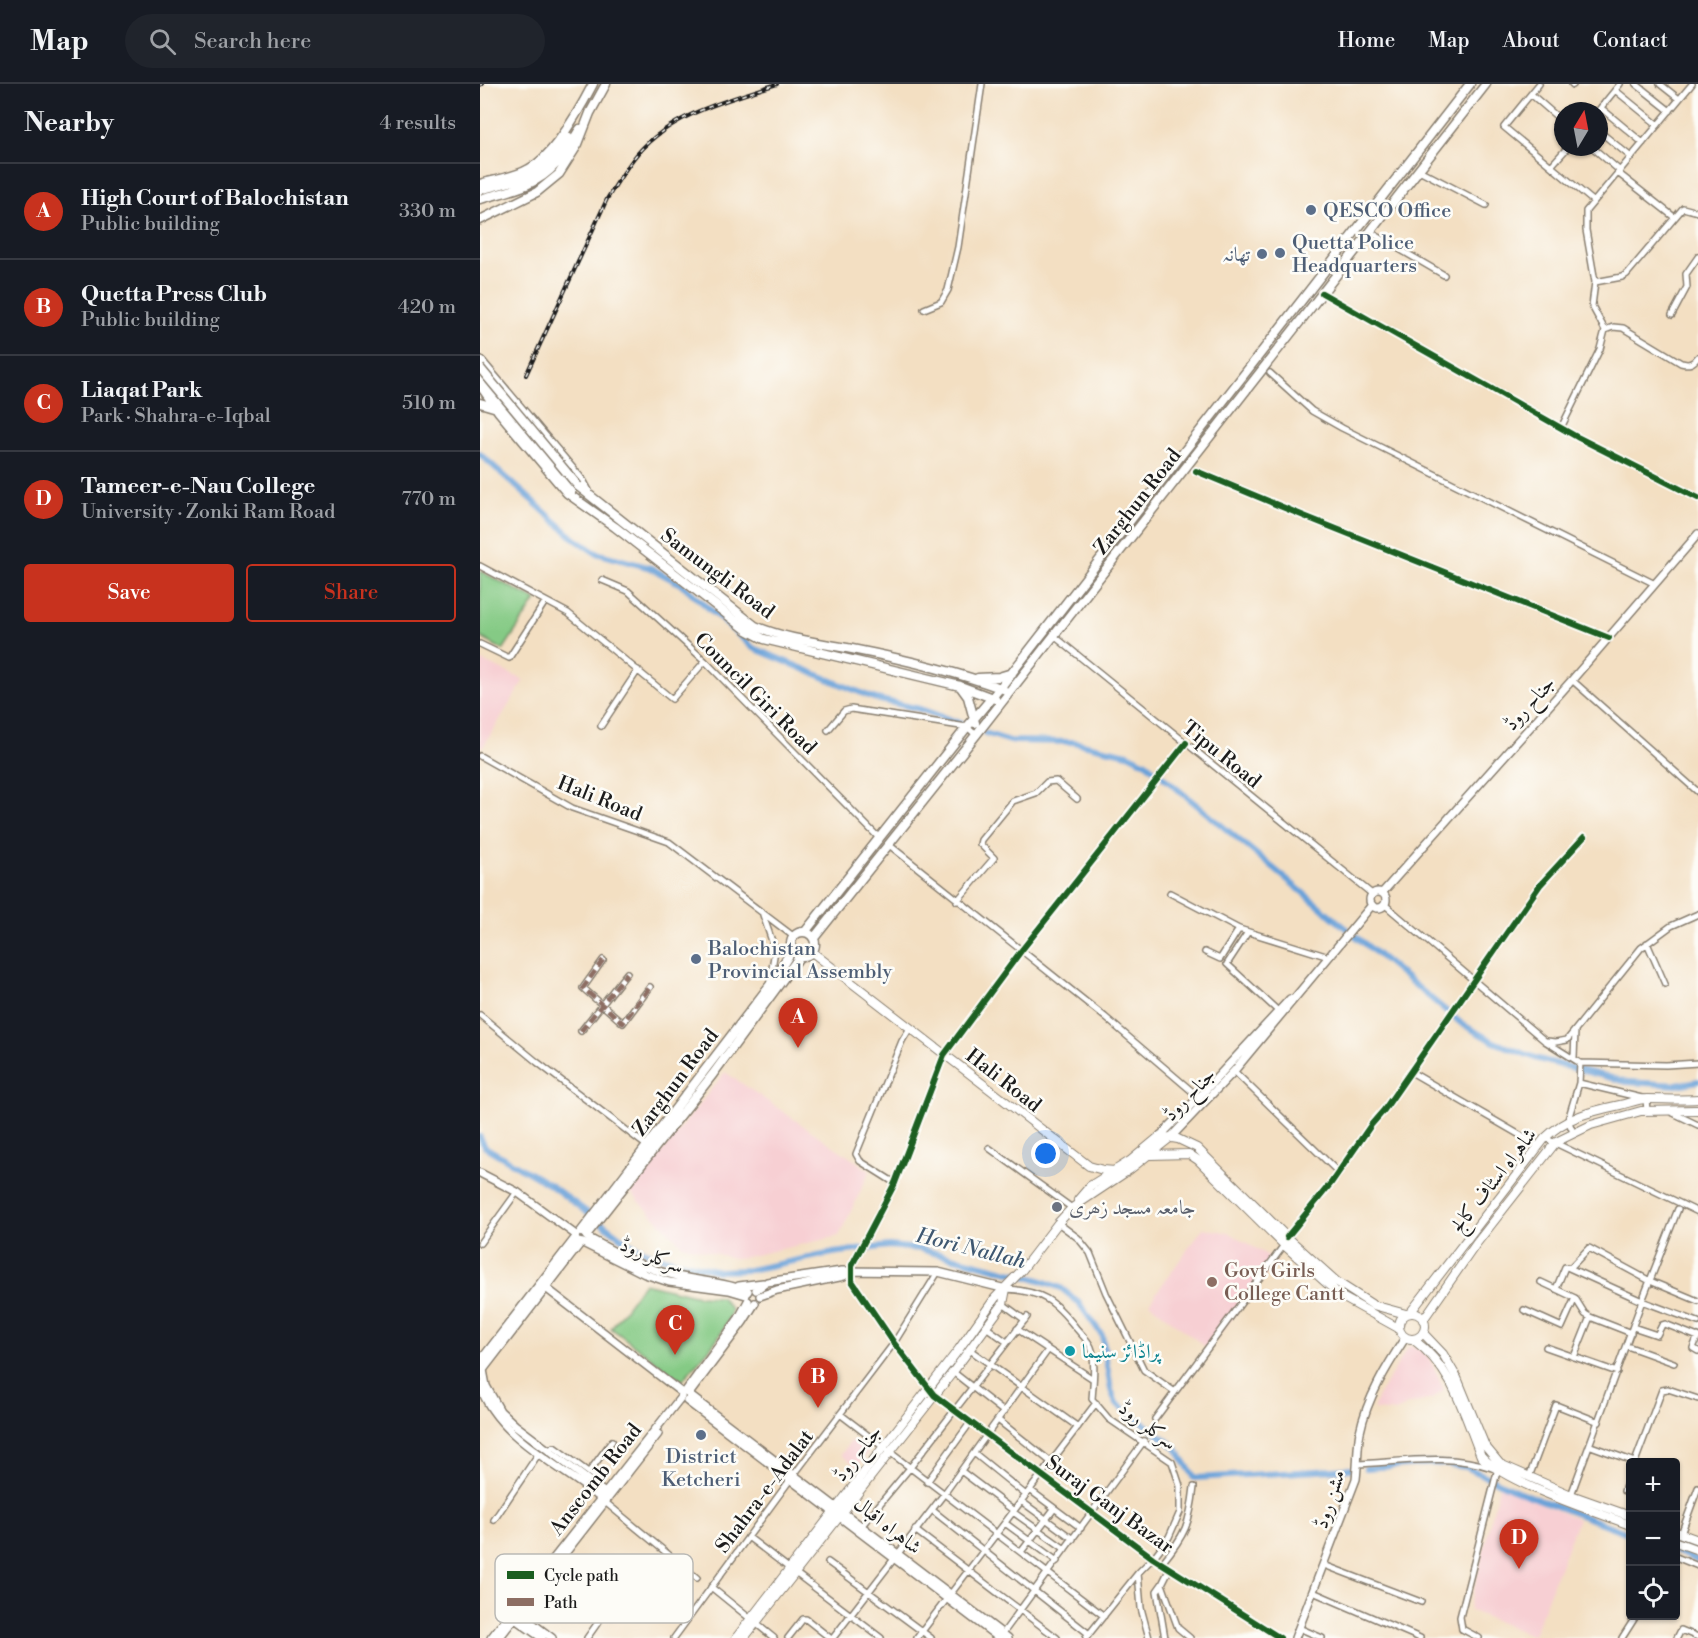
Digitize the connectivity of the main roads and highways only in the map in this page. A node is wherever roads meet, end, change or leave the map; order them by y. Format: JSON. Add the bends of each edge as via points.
{"nodes":[{"id":1,"x":593,"y":84,"type":"edge"},
{"id":2,"x":606,"y":84,"type":"edge"},
{"id":3,"x":1486,"y":84,"type":"edge"},
{"id":4,"x":1469,"y":85,"type":"edge"},
{"id":5,"x":1479,"y":94,"type":"junction"},
{"id":6,"x":580,"y":108,"type":"junction"},
{"id":7,"x":590,"y":113,"type":"junction"},
{"id":8,"x":570,"y":138,"type":"junction"},
{"id":9,"x":480,"y":184,"type":"edge"},
{"id":10,"x":480,"y":190,"type":"edge"},
{"id":11,"x":480,"y":199,"type":"edge"},
{"id":12,"x":480,"y":220,"type":"edge"},
{"id":13,"x":480,"y":364,"type":"edge"},
{"id":14,"x":480,"y":376,"type":"edge"},
{"id":15,"x":480,"y":385,"type":"edge"},
{"id":16,"x":480,"y":404,"type":"edge"},
{"id":17,"x":497,"y":409,"type":"junction"},
{"id":18,"x":590,"y":495,"type":"junction"},
{"id":19,"x":575,"y":497,"type":"junction"},
{"id":20,"x":1012,"y":673,"type":"junction"},
{"id":21,"x":966,"y":677,"type":"junction"},
{"id":22,"x":960,"y":686,"type":"junction"},
{"id":23,"x":1005,"y":690,"type":"junction"},
{"id":24,"x":997,"y":700,"type":"junction"},
{"id":25,"x":974,"y":719,"type":"junction"},
{"id":26,"x":977,"y":734,"type":"junction"},
{"id":27,"x":805,"y":932,"type":"junction"},
{"id":28,"x":814,"y":938,"type":"junction"},
{"id":29,"x":792,"y":950,"type":"junction"},
{"id":30,"x":812,"y":952,"type":"junction"},
{"id":31,"x":801,"y":956,"type":"junction"},
{"id":32,"x":729,"y":1046,"type":"junction"},
{"id":33,"x":1698,"y":1099,"type":"edge"},
{"id":34,"x":1698,"y":1110,"type":"edge"},
{"id":35,"x":1171,"y":1137,"type":"junction"},
{"id":36,"x":1150,"y":1155,"type":"junction"},
{"id":37,"x":1089,"y":1166,"type":"junction"},
{"id":38,"x":1114,"y":1171,"type":"junction"},
{"id":39,"x":1126,"y":1172,"type":"junction"},
{"id":40,"x":1090,"y":1186,"type":"junction"},
{"id":41,"x":1087,"y":1198,"type":"junction"},
{"id":42,"x":1072,"y":1208,"type":"junction"},
{"id":43,"x":581,"y":1238,"type":"junction"},
{"id":44,"x":1286,"y":1241,"type":"junction"},
{"id":45,"x":1008,"y":1286,"type":"junction"},
{"id":46,"x":1408,"y":1314,"type":"junction"},
{"id":47,"x":1423,"y":1320,"type":"junction"},
{"id":48,"x":1398,"y":1328,"type":"junction"},
{"id":49,"x":1423,"y":1333,"type":"junction"},
{"id":50,"x":1414,"y":1340,"type":"junction"},
{"id":51,"x":481,"y":1368,"type":"edge"},
{"id":52,"x":1498,"y":1470,"type":"junction"},
{"id":53,"x":1612,"y":1514,"type":"junction"},
{"id":54,"x":1626,"y":1516,"type":"edge"},
{"id":55,"x":1626,"y":1523,"type":"edge"},
{"id":56,"x":1680,"y":1534,"type":"edge"},
{"id":57,"x":1698,"y":1540,"type":"edge"},
{"id":58,"x":1680,"y":1543,"type":"edge"},
{"id":59,"x":1698,"y":1550,"type":"edge"},
{"id":60,"x":793,"y":1570,"type":"junction"},
{"id":61,"x":753,"y":1621,"type":"junction"},
{"id":62,"x":735,"y":1638,"type":"edge"},
{"id":63,"x":744,"y":1638,"type":"edge"}],
"edges":[{"from":1,"to":6,"type":"main road"},
{"from":2,"to":7,"type":"main road"},
{"from":3,"to":5,"type":"main road","name":"Zarghun Road"},
{"from":4,"to":5,"type":"main road"},
{"from":4,"to":20,"type":"main road","name":"Zarghun Road"},
{"from":5,"to":23,"type":"main road","name":"Zarghun Road","via":[[1053,635]]},
{"from":6,"to":8,"type":"main road"},
{"from":6,"to":9,"type":"main road","via":[[559,140],[535,166]]},
{"from":7,"to":8,"type":"main road"},
{"from":7,"to":12,"type":"main road","via":[[578,144],[552,181]]},
{"from":8,"to":10,"type":"main road","via":[[532,176]]},
{"from":8,"to":11,"type":"main road","via":[[557,164],[539,180]]},
{"from":13,"to":18,"type":"main road","name":"Samungli Road"},
{"from":13,"to":18,"type":"main road","bridge":true,"via":[[578,486]]},
{"from":14,"to":19,"type":"main road"},
{"from":15,"to":17,"type":"main road","name":"Samungli Road"},
{"from":16,"to":17,"type":"main road"},
{"from":17,"to":19,"type":"main road","name":"Samungli Road","via":[[562,488]]},
{"from":18,"to":21,"type":"main road","name":"Samungli Road","via":[[754,626]]},
{"from":19,"to":22,"type":"main road","name":"Samungli Road","via":[[727,616],[764,639]]},
{"from":20,"to":21,"type":"main road"},
{"from":20,"to":23,"type":"main road","name":"Zarghun Road"},
{"from":21,"to":23,"type":"main road","name":"Samungli Road"},
{"from":22,"to":24,"type":"main road","name":"Samungli Road"},
{"from":22,"to":25,"type":"main road","via":[[968,697]]},
{"from":23,"to":24,"type":"main road","name":"Zarghun Road"},
{"from":24,"to":25,"type":"main road","name":"Zarghun Road"},
{"from":24,"to":26,"type":"main road","name":"Zarghun Road"},
{"from":25,"to":26,"type":"main road"},
{"from":25,"to":27,"type":"main road","name":"Zarghun Road"},
{"from":26,"to":28,"type":"main road","name":"Zarghun Road"},
{"from":27,"to":28,"type":"main road"},
{"from":27,"to":29,"type":"main road","via":[[793,936]]},
{"from":28,"to":30,"type":"main road"},
{"from":29,"to":31,"type":"main road"},
{"from":29,"to":32,"type":"main road","name":"Zarghun Road"},
{"from":30,"to":31,"type":"main road"},
{"from":30,"to":37,"type":"main road","name":"Hali Road"},
{"from":31,"to":32,"type":"main road","name":"Zarghun Road"},
{"from":32,"to":43,"type":"main road","name":"Zarghun Road"},
{"from":32,"to":43,"type":"main road","name":"Zarghun Road","via":[[647,1146]]},
{"from":33,"to":46,"type":"main road","name":"شاہراہ اسٹاف کالج","via":[[1646,1099],[1568,1120],[1545,1138]]},
{"from":34,"to":47,"type":"main road","name":"شاہراہ اسٹاف کالج","via":[[1647,1111],[1613,1118],[1556,1142],[1476,1244]]},
{"from":35,"to":36,"type":"main road","name":"جناح روڈ"},
{"from":35,"to":38,"type":"main road","name":"جناح روڈ","via":[[1160,1136]]},
{"from":35,"to":44,"type":"main road","via":[[1197,1148]]},
{"from":36,"to":39,"type":"main road","name":"جناح روڈ"},
{"from":36,"to":44,"type":"main road","via":[[1189,1154]]},
{"from":37,"to":38,"type":"main road","name":"Hali Road"},
{"from":37,"to":40,"type":"main road"},
{"from":38,"to":39,"type":"main road","name":"Hali Road"},
{"from":38,"to":40,"type":"main road","name":"جناح روڈ"},
{"from":39,"to":41,"type":"main road","name":"جناح روڈ"},
{"from":40,"to":41,"type":"main road"},
{"from":40,"to":42,"type":"main road","name":"جناح روڈ"},
{"from":41,"to":42,"type":"main road","name":"جناح روڈ"},
{"from":42,"to":45,"type":"main road","name":"جناح روڈ"},
{"from":43,"to":51,"type":"main road","name":"Zarghun Road"},
{"from":43,"to":51,"type":"main road","name":"Zarghun Road"},
{"from":44,"to":46,"type":"main road","via":[[1354,1295],[1373,1305]]},
{"from":44,"to":48,"type":"main road","via":[[1342,1297]]},
{"from":45,"to":60,"type":"main road","name":"جناح روڈ","via":[[834,1509]]},
{"from":45,"to":60,"type":"main road","name":"جناح روڈ","via":[[1004,1304],[970,1350],[842,1514]]},
{"from":46,"to":47,"type":"main road","via":[[1418,1314]]},
{"from":46,"to":48,"type":"main road","via":[[1400,1320]]},
{"from":47,"to":49,"type":"main road"},
{"from":48,"to":50,"type":"main road","via":[[1405,1338]]},
{"from":49,"to":50,"type":"main road"},
{"from":49,"to":52,"type":"main road","via":[[1443,1354],[1457,1378]]},
{"from":50,"to":52,"type":"main road","via":[[1448,1376],[1481,1456]]},
{"from":52,"to":53,"type":"main road","via":[[1544,1491]]},
{"from":52,"to":53,"type":"main road","via":[[1529,1477]]},
{"from":53,"to":54,"type":"main road"},
{"from":53,"to":55,"type":"main road"},
{"from":56,"to":57,"type":"main road"},
{"from":58,"to":59,"type":"main road"},
{"from":60,"to":61,"type":"main road","name":"جناح روڈ"},
{"from":61,"to":62,"type":"main road","name":"جناح روڈ"},
{"from":61,"to":63,"type":"main road","name":"جناح روڈ"}]}
